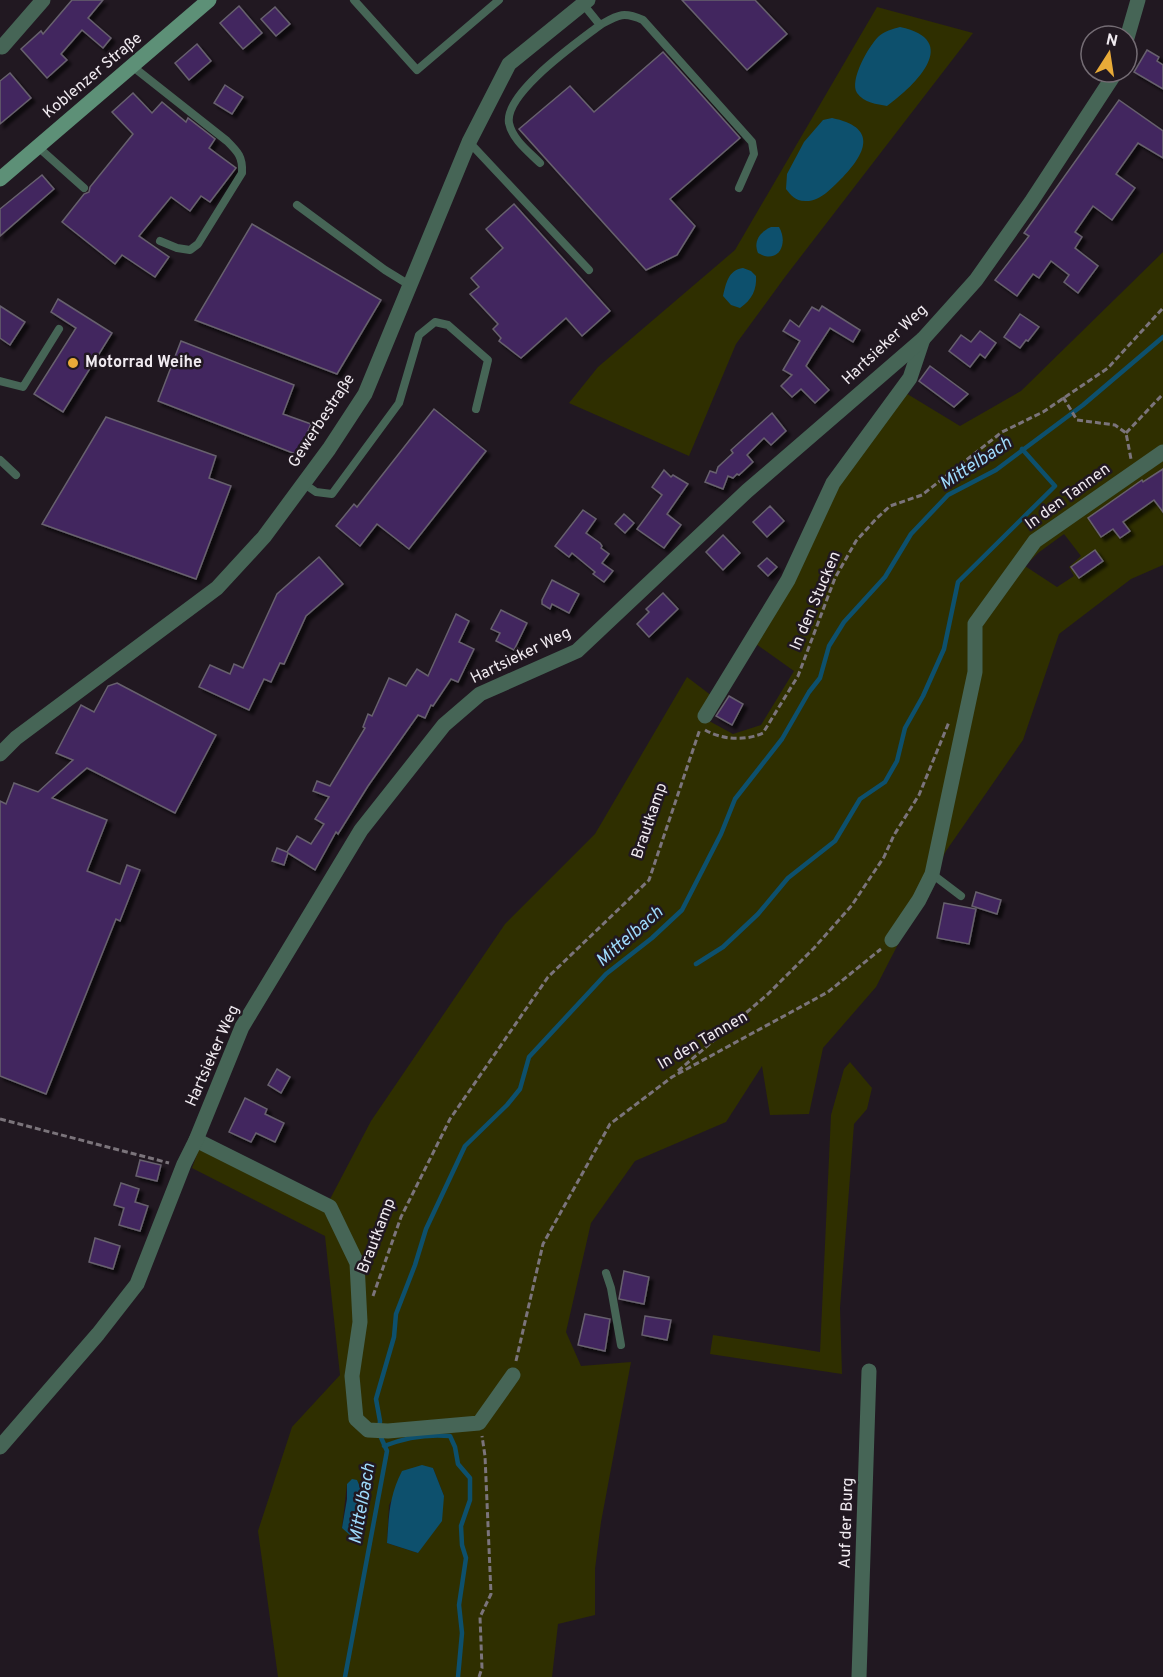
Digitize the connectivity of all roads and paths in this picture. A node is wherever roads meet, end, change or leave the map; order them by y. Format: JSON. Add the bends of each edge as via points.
{"nodes":[{"id":1,"x":44,"y":0,"type":"edge"},
{"id":2,"x":209,"y":0,"type":"edge"},
{"id":3,"x":354,"y":0,"type":"edge"},
{"id":4,"x":499,"y":0,"type":"edge"},
{"id":5,"x":1138,"y":0,"type":"edge"},
{"id":6,"x":586,"y":2,"type":"edge"},
{"id":7,"x":1131,"y":24,"type":"edge"},
{"id":8,"x":600,"y":25,"type":"junction"},
{"id":9,"x":2,"y":47,"type":"dead end"},
{"id":10,"x":132,"y":66,"type":"junction"},
{"id":11,"x":1108,"y":84,"type":"edge"},
{"id":12,"x":469,"y":142,"type":"junction"},
{"id":13,"x":38,"y":147,"type":"junction"},
{"id":14,"x":540,"y":163,"type":"dead end"},
{"id":15,"x":0,"y":179,"type":"edge"},
{"id":16,"x":84,"y":188,"type":"dead end"},
{"id":17,"x":739,"y":188,"type":"dead end"},
{"id":18,"x":297,"y":205,"type":"dead end"},
{"id":19,"x":160,"y":241,"type":"dead end"},
{"id":20,"x":589,"y":270,"type":"dead end"},
{"id":21,"x":411,"y":286,"type":"junction"},
{"id":22,"x":1163,"y":309,"type":"edge"},
{"id":23,"x":59,"y":329,"type":"dead end"},
{"id":24,"x":922,"y":339,"type":"junction"},
{"id":25,"x":0,"y":381,"type":"edge"},
{"id":26,"x":1163,"y":394,"type":"edge"},
{"id":27,"x":1063,"y":397,"type":"junction"},
{"id":28,"x":476,"y":409,"type":"dead end"},
{"id":29,"x":1126,"y":433,"type":"junction"},
{"id":30,"x":1163,"y":452,"type":"edge"},
{"id":31,"x":0,"y":460,"type":"edge"},
{"id":32,"x":1132,"y":466,"type":"dead end"},
{"id":33,"x":16,"y":475,"type":"dead end"},
{"id":34,"x":303,"y":483,"type":"junction"},
{"id":35,"x":953,"y":713,"type":"dead end"},
{"id":36,"x":703,"y":722,"type":"junction"},
{"id":37,"x":0,"y":754,"type":"edge"},
{"id":38,"x":932,"y":874,"type":"junction"},
{"id":39,"x":960,"y":896,"type":"dead end"},
{"id":40,"x":892,"y":940,"type":"joint"},
{"id":41,"x":672,"y":1077,"type":"junction"},
{"id":42,"x":0,"y":1119,"type":"edge"},
{"id":43,"x":196,"y":1140,"type":"junction"},
{"id":44,"x":176,"y":1165,"type":"dead end"},
{"id":45,"x":606,"y":1273,"type":"dead end"},
{"id":46,"x":372,"y":1299,"type":"dead end"},
{"id":47,"x":621,"y":1345,"type":"dead end"},
{"id":48,"x":869,"y":1371,"type":"dead end"},
{"id":49,"x":513,"y":1375,"type":"joint"},
{"id":50,"x":479,"y":1423,"type":"junction"},
{"id":51,"x":0,"y":1447,"type":"edge"},
{"id":52,"x":479,"y":1677,"type":"edge"},
{"id":53,"x":859,"y":1677,"type":"edge"}],
"edges":[{"from":1,"to":9,"type":"street"},
{"from":2,"to":10,"type":"main road","name":"Koblenzer Straße"},
{"from":3,"to":4,"type":"lane","via":[[417,70]]},
{"from":5,"to":7,"type":"street"},
{"from":6,"to":8,"type":"lane"},
{"from":6,"to":12,"type":"street","name":"Gewerbestraße","via":[[509,64]]},
{"from":8,"to":14,"type":"lane","via":[[533,80],[510,112],[513,134]]},
{"from":8,"to":17,"type":"lane","via":[[617,15],[643,20],[752,142],[754,154]]},
{"from":10,"to":13,"type":"main road","name":"Koblenzer Straße"},
{"from":10,"to":19,"type":"lane","via":[[227,141],[243,161],[242,173],[198,244],[190,250]]},
{"from":11,"to":24,"type":"street","name":"Hartsieker Weg","via":[[976,280]]},
{"from":12,"to":20,"type":"lane"},
{"from":12,"to":21,"type":"street","name":"Gewerbestraße"},
{"from":13,"to":15,"type":"main road","name":"Koblenzer Straße"},
{"from":13,"to":16,"type":"lane"},
{"from":18,"to":21,"type":"lane"},
{"from":21,"to":34,"type":"street","name":"Gewerbestraße","via":[[365,394]]},
{"from":22,"to":27,"type":"path","name":"In den Stucken","via":[[1108,368]]},
{"from":23,"to":25,"type":"lane","via":[[23,387]]},
{"from":24,"to":36,"type":"street","via":[[910,378],[833,483],[788,580]]},
{"from":24,"to":43,"type":"street","name":"Hartsieker Weg","via":[[747,492],[577,651],[480,694],[444,725],[361,830],[242,1027]]},
{"from":26,"to":29,"type":"path"},
{"from":27,"to":29,"type":"path","via":[[1077,420],[1115,425]]},
{"from":27,"to":36,"type":"path","name":"In den Stucken","via":[[1043,412],[1002,432],[922,495],[890,506],[856,540],[835,578],[798,676],[763,733],[727,739],[715,736]]},
{"from":28,"to":34,"type":"lane","via":[[488,360],[448,325],[435,322],[419,335],[399,403],[332,494],[316,492]]},
{"from":29,"to":32,"type":"path"},
{"from":30,"to":38,"type":"street","name":"In den Tannen","via":[[1035,541],[975,624],[975,672]]},
{"from":31,"to":33,"type":"lane"},
{"from":34,"to":37,"type":"street","name":"Gewerbestraße","via":[[264,537],[217,588]]},
{"from":35,"to":41,"type":"path","via":[[919,795],[852,904],[768,994]]},
{"from":36,"to":46,"type":"path","name":"Brautkamp","via":[[649,880],[548,977],[450,1119],[401,1217]]},
{"from":38,"to":39,"type":"lane"},
{"from":38,"to":40,"type":"street","name":"In den Tannen"},
{"from":40,"to":41,"type":"path","name":"In den Tannen","via":[[828,992]]},
{"from":41,"to":49,"type":"path","name":"In den Tannen","via":[[610,1124],[543,1244]]},
{"from":42,"to":44,"type":"path"},
{"from":43,"to":50,"type":"street","via":[[330,1207],[357,1263],[360,1322],[352,1376],[356,1419],[368,1430],[388,1431]]},
{"from":43,"to":51,"type":"street","name":"Hartsieker Weg","via":[[137,1284]]},
{"from":45,"to":47,"type":"lane"},
{"from":48,"to":53,"type":"street","name":"Auf der Burg"},
{"from":49,"to":50,"type":"street"},
{"from":50,"to":52,"type":"path","via":[[485,1456],[490,1576],[490,1594],[480,1617]]}]}
